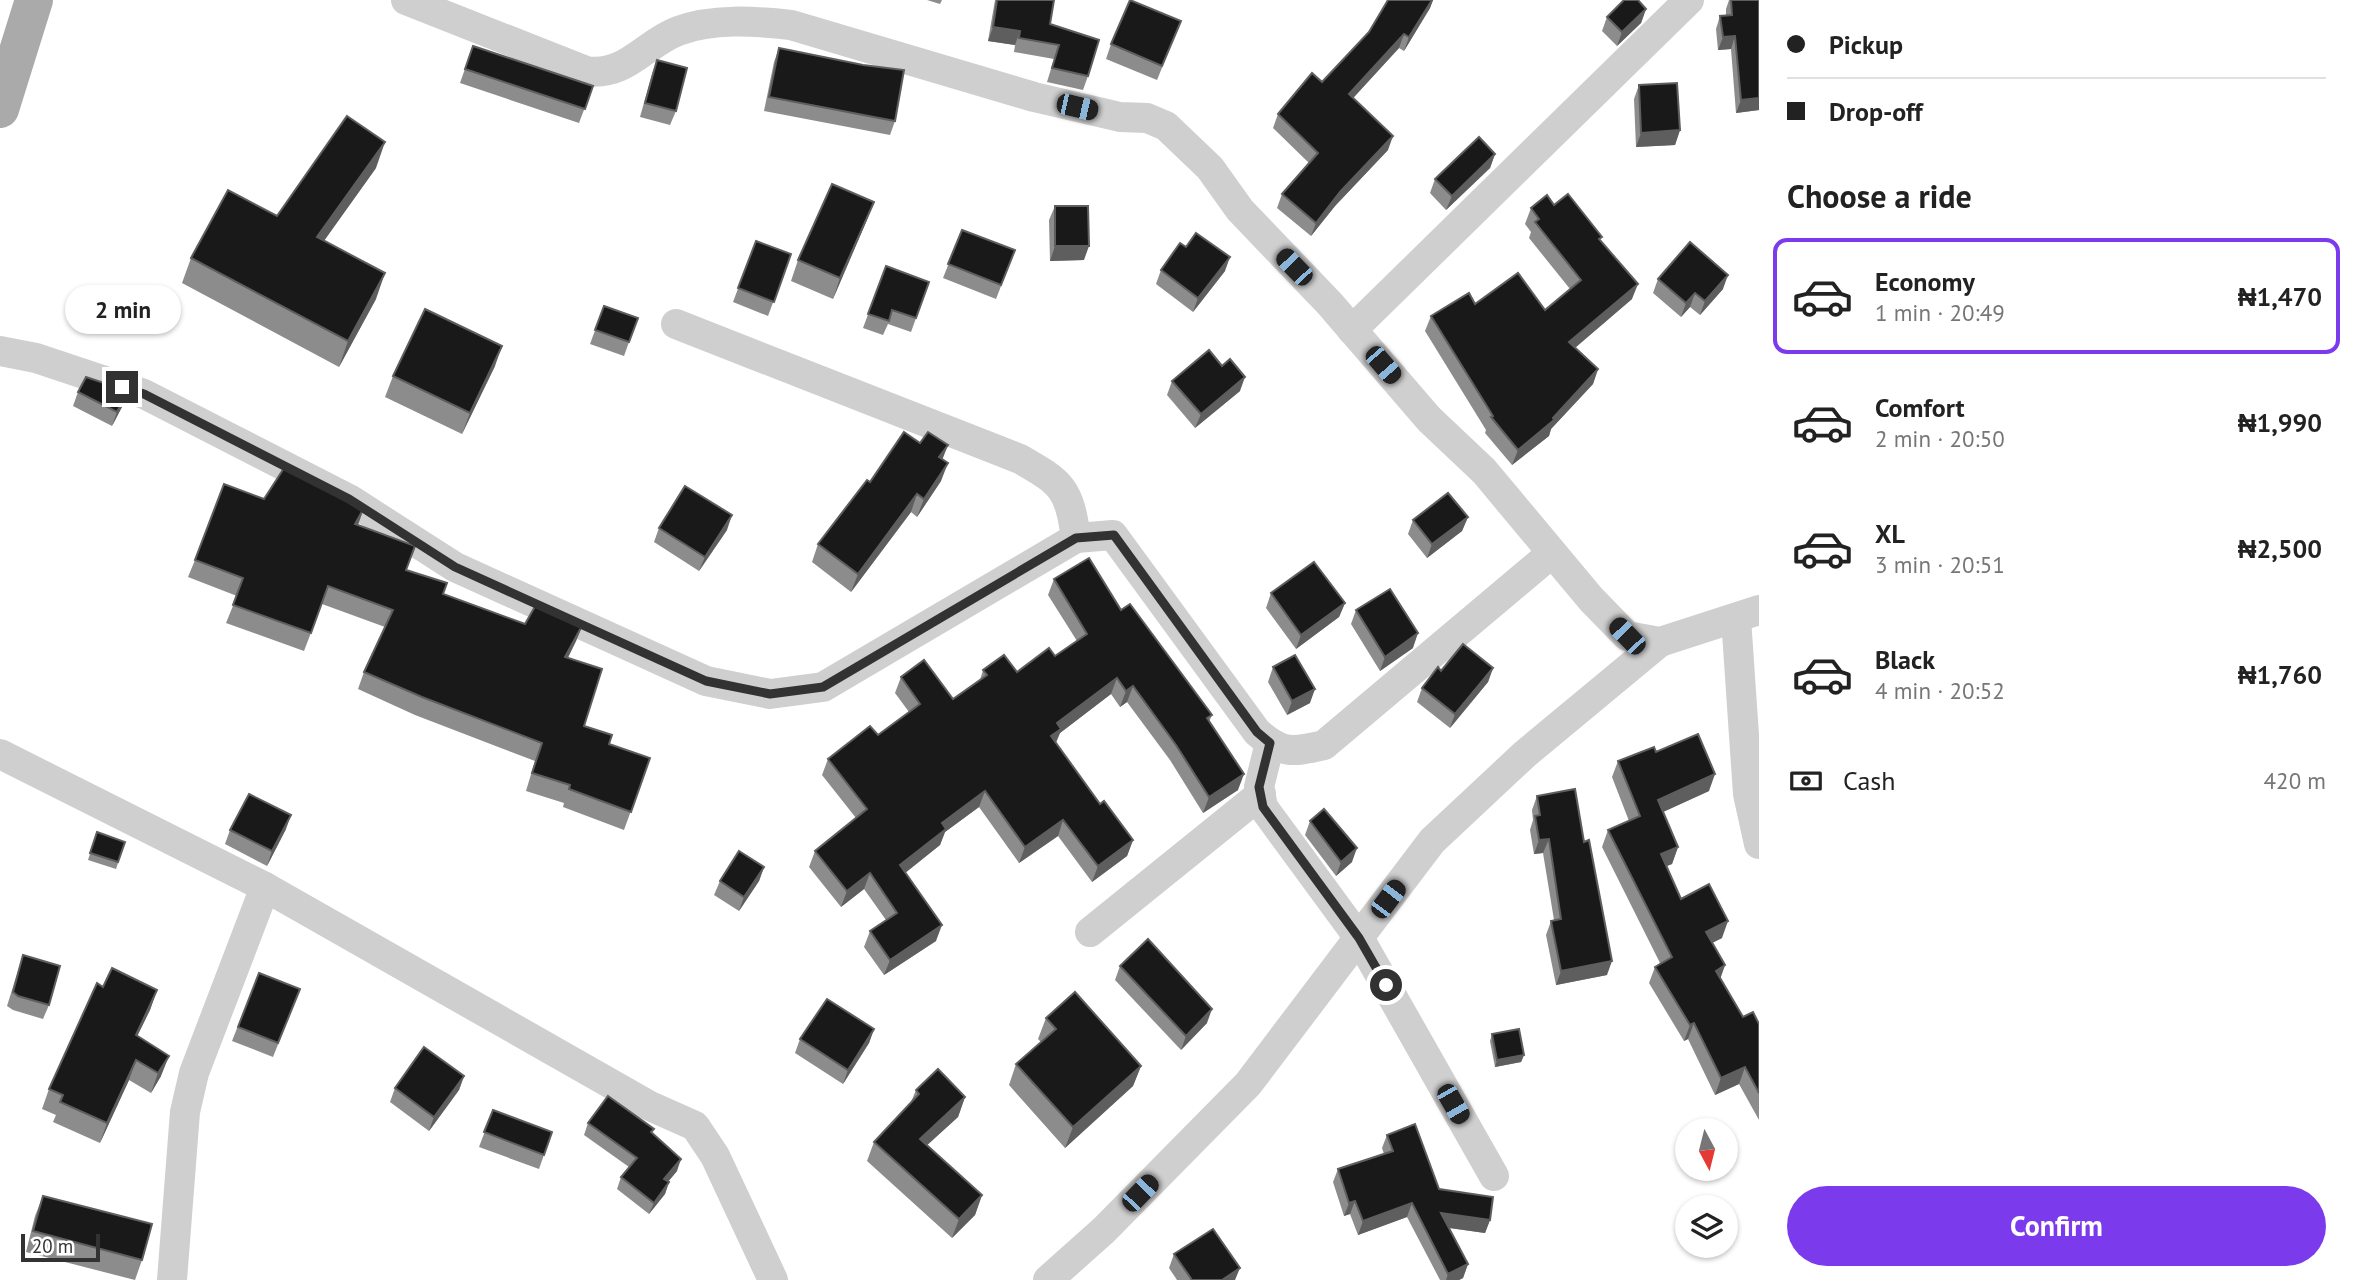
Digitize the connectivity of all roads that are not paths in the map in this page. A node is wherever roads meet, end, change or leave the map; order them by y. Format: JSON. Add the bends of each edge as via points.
{"nodes":[{"id":1,"x":34,"y":0,"type":"edge"},
{"id":2,"x":406,"y":0,"type":"edge"},
{"id":3,"x":1689,"y":0,"type":"edge"},
{"id":4,"x":0,"y":109,"type":"edge"},
{"id":5,"x":676,"y":324,"type":"dead end"},
{"id":6,"x":1352,"y":330,"type":"junction"},
{"id":7,"x":0,"y":351,"type":"edge"},
{"id":8,"x":1076,"y":538,"type":"junction"},
{"id":9,"x":1552,"y":553,"type":"junction"},
{"id":10,"x":1747,"y":614,"type":"edge"},
{"id":11,"x":1660,"y":642,"type":"junction"},
{"id":12,"x":1270,"y":743,"type":"junction"},
{"id":13,"x":0,"y":754,"type":"edge"},
{"id":14,"x":1261,"y":794,"type":"junction"},
{"id":15,"x":1759,"y":844,"type":"edge"},
{"id":16,"x":265,"y":887,"type":"junction"},
{"id":17,"x":1090,"y":932,"type":"dead end"},
{"id":18,"x":1359,"y":938,"type":"junction"},
{"id":19,"x":1494,"y":1176,"type":"dead end"},
{"id":20,"x":172,"y":1280,"type":"edge"},
{"id":21,"x":773,"y":1280,"type":"edge"},
{"id":22,"x":1048,"y":1280,"type":"edge"}],
"edges":[{"from":1,"to":4,"type":"main road"},
{"from":2,"to":6,"type":"street","via":[[586,71],[617,69],[676,31],[694,26],[763,22],[791,26],[1034,97],[1120,117],[1147,118],[1181,137],[1240,210]]},
{"from":3,"to":6,"type":"street"},
{"from":5,"to":8,"type":"street","via":[[1020,460],[1057,481],[1072,509]]},
{"from":6,"to":9,"type":"street","via":[[1429,419],[1484,471]]},
{"from":7,"to":8,"type":"street","via":[[36,358],[144,394],[349,499],[455,567],[706,681],[770,694],[823,687]]},
{"from":8,"to":12,"type":"street","via":[[1114,535],[1257,732]]},
{"from":9,"to":11,"type":"street","via":[[1627,636]]},
{"from":9,"to":12,"type":"street","via":[[1324,744],[1292,752]]},
{"from":10,"to":11,"type":"street"},
{"from":10,"to":15,"type":"street","via":[[1748,794]]},
{"from":11,"to":18,"type":"street","via":[[1525,754],[1432,841]]},
{"from":12,"to":14,"type":"street"},
{"from":13,"to":16,"type":"street"},
{"from":14,"to":17,"type":"street"},
{"from":14,"to":18,"type":"street","via":[[1263,807]]},
{"from":16,"to":20,"type":"street","via":[[194,1073],[185,1112]]},
{"from":16,"to":21,"type":"street","via":[[650,1106],[695,1126],[715,1156]]},
{"from":18,"to":19,"type":"street"},
{"from":18,"to":22,"type":"street","via":[[1248,1084]]}]}
